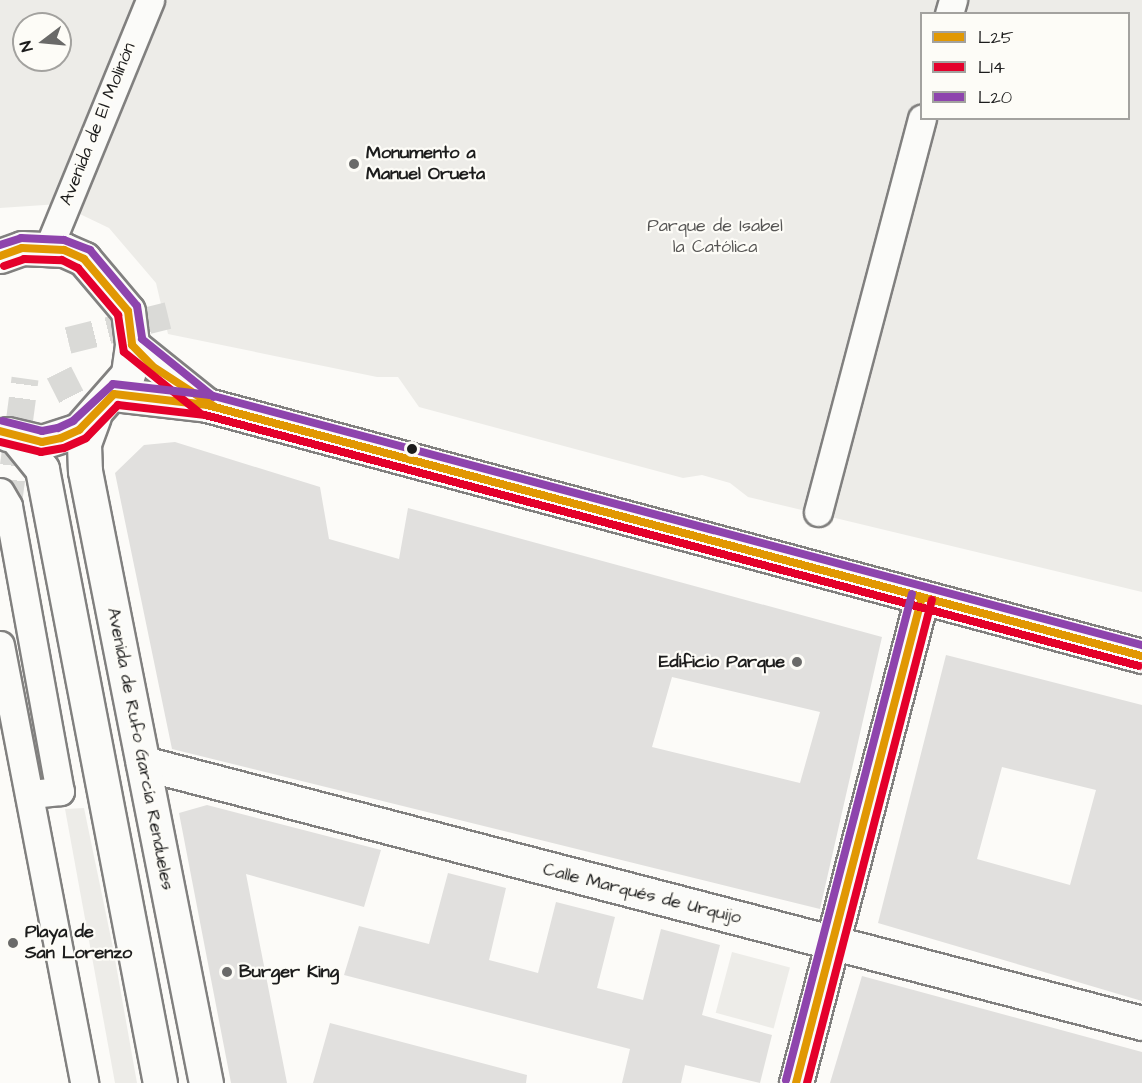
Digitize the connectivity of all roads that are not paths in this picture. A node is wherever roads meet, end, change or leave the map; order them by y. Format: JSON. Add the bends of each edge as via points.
{"nodes":[{"id":1,"x":150,"y":0,"type":"edge"},
{"id":2,"x":921,"y":120,"type":"edge"},
{"id":3,"x":48,"y":249,"type":"junction"},
{"id":4,"x":0,"y":256,"type":"edge"},
{"id":5,"x":132,"y":345,"type":"junction"},
{"id":6,"x":104,"y":405,"type":"junction"},
{"id":7,"x":207,"y":405,"type":"junction"},
{"id":8,"x":8,"y":434,"type":"edge"},
{"id":9,"x":4,"y":499,"type":"tunnel mouth"},
{"id":10,"x":818,"y":512,"type":"dead end"},
{"id":11,"x":922,"y":597,"type":"junction"},
{"id":12,"x":0,"y":645,"type":"edge"},
{"id":13,"x":1142,"y":656,"type":"edge"},
{"id":14,"x":41,"y":693,"type":"junction"},
{"id":15,"x":11,"y":697,"type":"junction"},
{"id":16,"x":143,"y":763,"type":"junction"},
{"id":17,"x":29,"y":794,"type":"junction"},
{"id":18,"x":832,"y":942,"type":"junction"},
{"id":19,"x":1142,"y":1023,"type":"edge"},
{"id":20,"x":160,"y":1078,"type":"edge"},
{"id":21,"x":84,"y":1083,"type":"edge"},
{"id":22,"x":206,"y":1083,"type":"edge"},
{"id":23,"x":796,"y":1083,"type":"edge"}],
"edges":[{"from":1,"to":3,"type":"street","name":"Avenida de El Molinón"},
{"from":2,"to":10,"type":"street"},
{"from":3,"to":4,"type":"main road","name":"Avenida de Rufo García Rendueles","via":[[22,248]]},
{"from":3,"to":5,"type":"main road","name":"Avenida de Rufo García Rendueles","via":[[64,250],[97,269],[128,311]]},
{"from":5,"to":6,"type":"main road","name":"Avenida de Rufo García Rendueles","via":[[128,374]]},
{"from":5,"to":7,"type":"main road"},
{"from":6,"to":7,"type":"main road"},
{"from":6,"to":8,"type":"main road","via":[[61,438]]},
{"from":6,"to":16,"type":"main road","name":"Avenida de Rufo García Rendueles","via":[[84,444],[86,471]]},
{"from":7,"to":11,"type":"main road"},
{"from":8,"to":20,"type":"main road","via":[[42,469]]},
{"from":9,"to":14,"type":"street"},
{"from":11,"to":13,"type":"main road"},
{"from":11,"to":18,"type":"main road"},
{"from":12,"to":15,"type":"street"},
{"from":14,"to":15,"type":"street"},
{"from":14,"to":17,"type":"street","via":[[60,790]]},
{"from":15,"to":17,"type":"street"},
{"from":16,"to":18,"type":"main road","name":"Calle Marqués de Urquijo"},
{"from":16,"to":22,"type":"main road","name":"Avenida de Rufo García Rendueles"},
{"from":17,"to":21,"type":"street"},
{"from":18,"to":19,"type":"main road","name":"Calle Marqués de Urquijo"},
{"from":18,"to":23,"type":"main road"}]}
